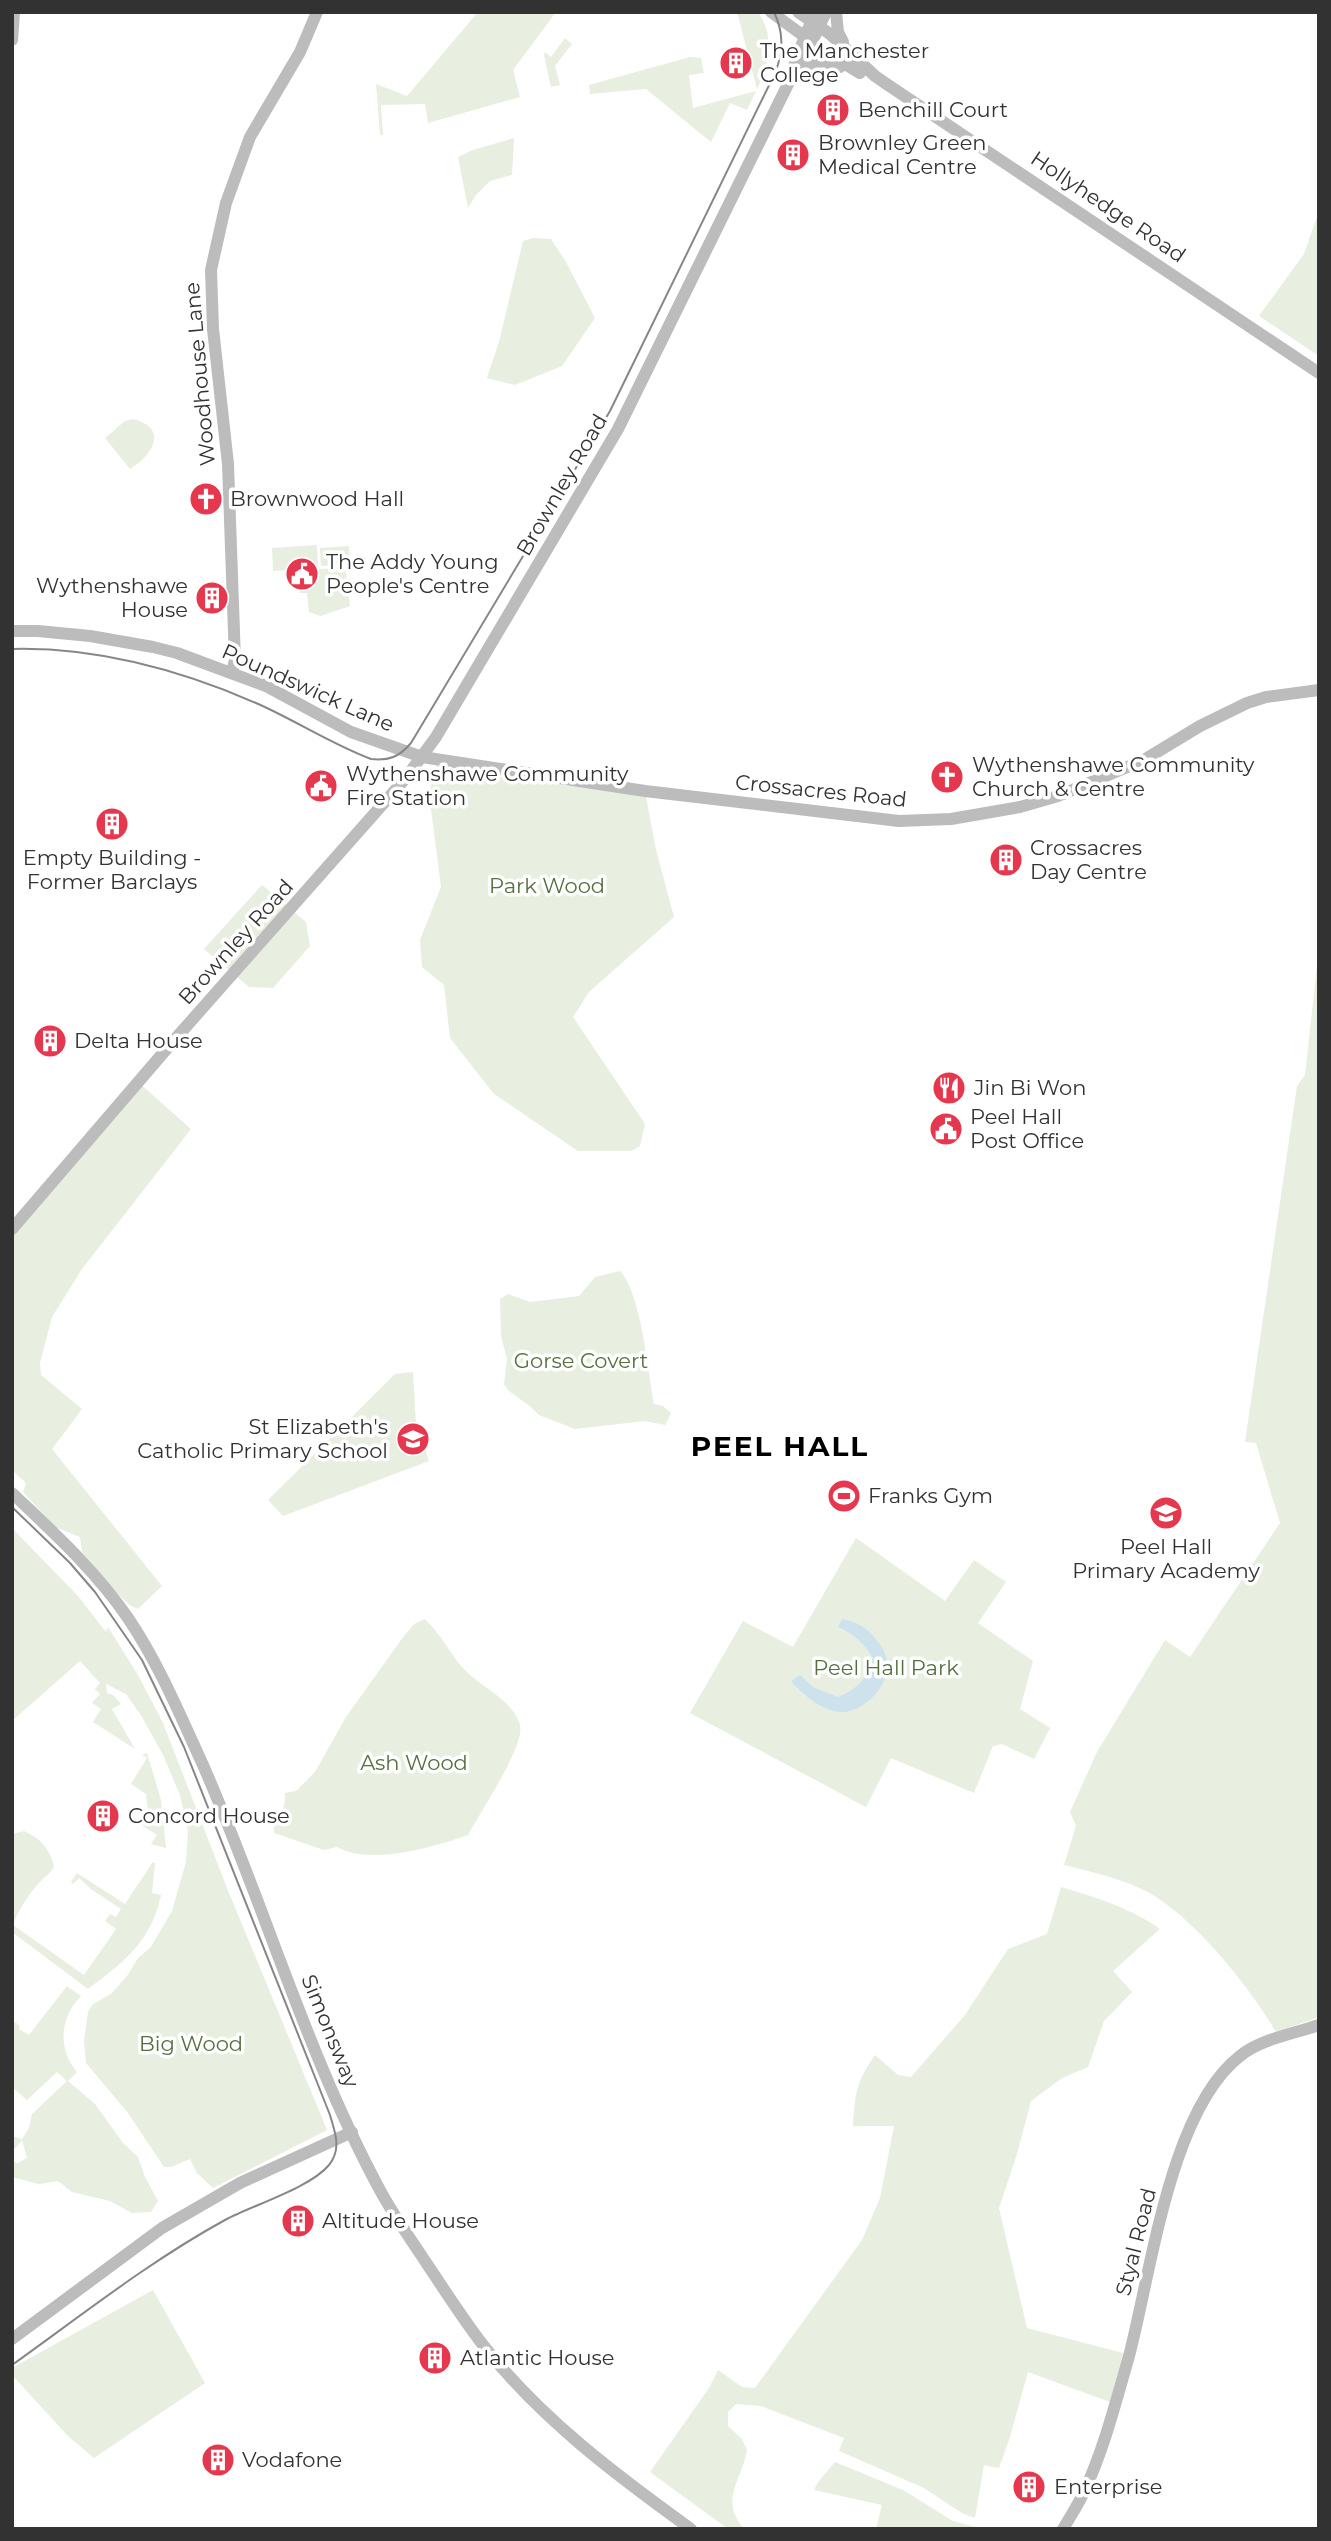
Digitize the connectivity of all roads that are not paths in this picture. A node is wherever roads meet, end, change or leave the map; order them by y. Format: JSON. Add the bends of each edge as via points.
{"nodes":[{"id":1,"x":14,"y":12,"type":"edge"},
{"id":2,"x":317,"y":12,"type":"edge"},
{"id":3,"x":771,"y":12,"type":"edge"},
{"id":4,"x":788,"y":12,"type":"edge"},
{"id":5,"x":798,"y":12,"type":"edge"},
{"id":6,"x":827,"y":12,"type":"edge"},
{"id":7,"x":836,"y":12,"type":"edge"},
{"id":8,"x":813,"y":29,"type":"edge"},
{"id":9,"x":12,"y":40,"type":"edge"},
{"id":10,"x":848,"y":48,"type":"junction"},
{"id":11,"x":796,"y":74,"type":"junction"},
{"id":12,"x":867,"y":74,"type":"junction"},
{"id":13,"x":1319,"y":373,"type":"edge"},
{"id":14,"x":12,"y":631,"type":"edge"},
{"id":15,"x":232,"y":672,"type":"junction"},
{"id":16,"x":1319,"y":690,"type":"edge"},
{"id":17,"x":422,"y":757,"type":"junction"},
{"id":18,"x":12,"y":1229,"type":"edge"},
{"id":19,"x":12,"y":1493,"type":"edge"},
{"id":20,"x":1319,"y":2025,"type":"edge"},
{"id":21,"x":352,"y":2132,"type":"junction"},
{"id":22,"x":12,"y":2339,"type":"edge"},
{"id":23,"x":691,"y":2529,"type":"edge"},
{"id":24,"x":1063,"y":2529,"type":"edge"}],
"edges":[{"from":1,"to":9,"type":"street"},
{"from":2,"to":15,"type":"street","name":"Woodhouse Lane","via":[[300,52],[250,137],[226,203],[211,270],[228,464]]},
{"from":3,"to":8,"type":"street","name":"Hollyhedge Road"},
{"from":4,"to":8,"type":"street"},
{"from":5,"to":8,"type":"street","name":"Hollyhedge Road"},
{"from":6,"to":8,"type":"street","name":"Brownley Road"},
{"from":7,"to":10,"type":"street","via":[[838,32]]},
{"from":8,"to":10,"type":"street","name":"Hollyhedge Road"},
{"from":8,"to":11,"type":"street","name":"Brownley Road"},
{"from":8,"to":12,"type":"street","name":"Hollyhedge Road"},
{"from":10,"to":12,"type":"street","name":"Hollyhedge Road"},
{"from":11,"to":12,"type":"street","via":[[827,62],[848,72]]},
{"from":11,"to":17,"type":"street","name":"Brownley Road","via":[[618,429]]},
{"from":12,"to":13,"type":"street","name":"Hollyhedge Road"},
{"from":14,"to":15,"type":"street","name":"Poundswick Lane","via":[[140,644]]},
{"from":15,"to":17,"type":"street","name":"Poundswick Lane","via":[[351,732]]},
{"from":16,"to":17,"type":"street","name":"Crossacres Road","via":[[1247,703],[1144,760],[1058,796],[951,819],[899,821],[834,814]]},
{"from":17,"to":18,"type":"street","name":"Brownley Road"},
{"from":19,"to":21,"type":"street","name":"Simonsway","via":[[99,1580],[157,1664],[228,1823],[319,2061]]},
{"from":20,"to":24,"type":"street","name":"Styal Road","via":[[1241,2054],[1205,2097],[1167,2194],[1129,2355],[1100,2453]]},
{"from":21,"to":22,"type":"street","via":[[240,2183],[162,2228]]},
{"from":21,"to":23,"type":"street","name":"Simonsway","via":[[398,2221],[483,2345],[550,2416],[626,2482]]}]}
